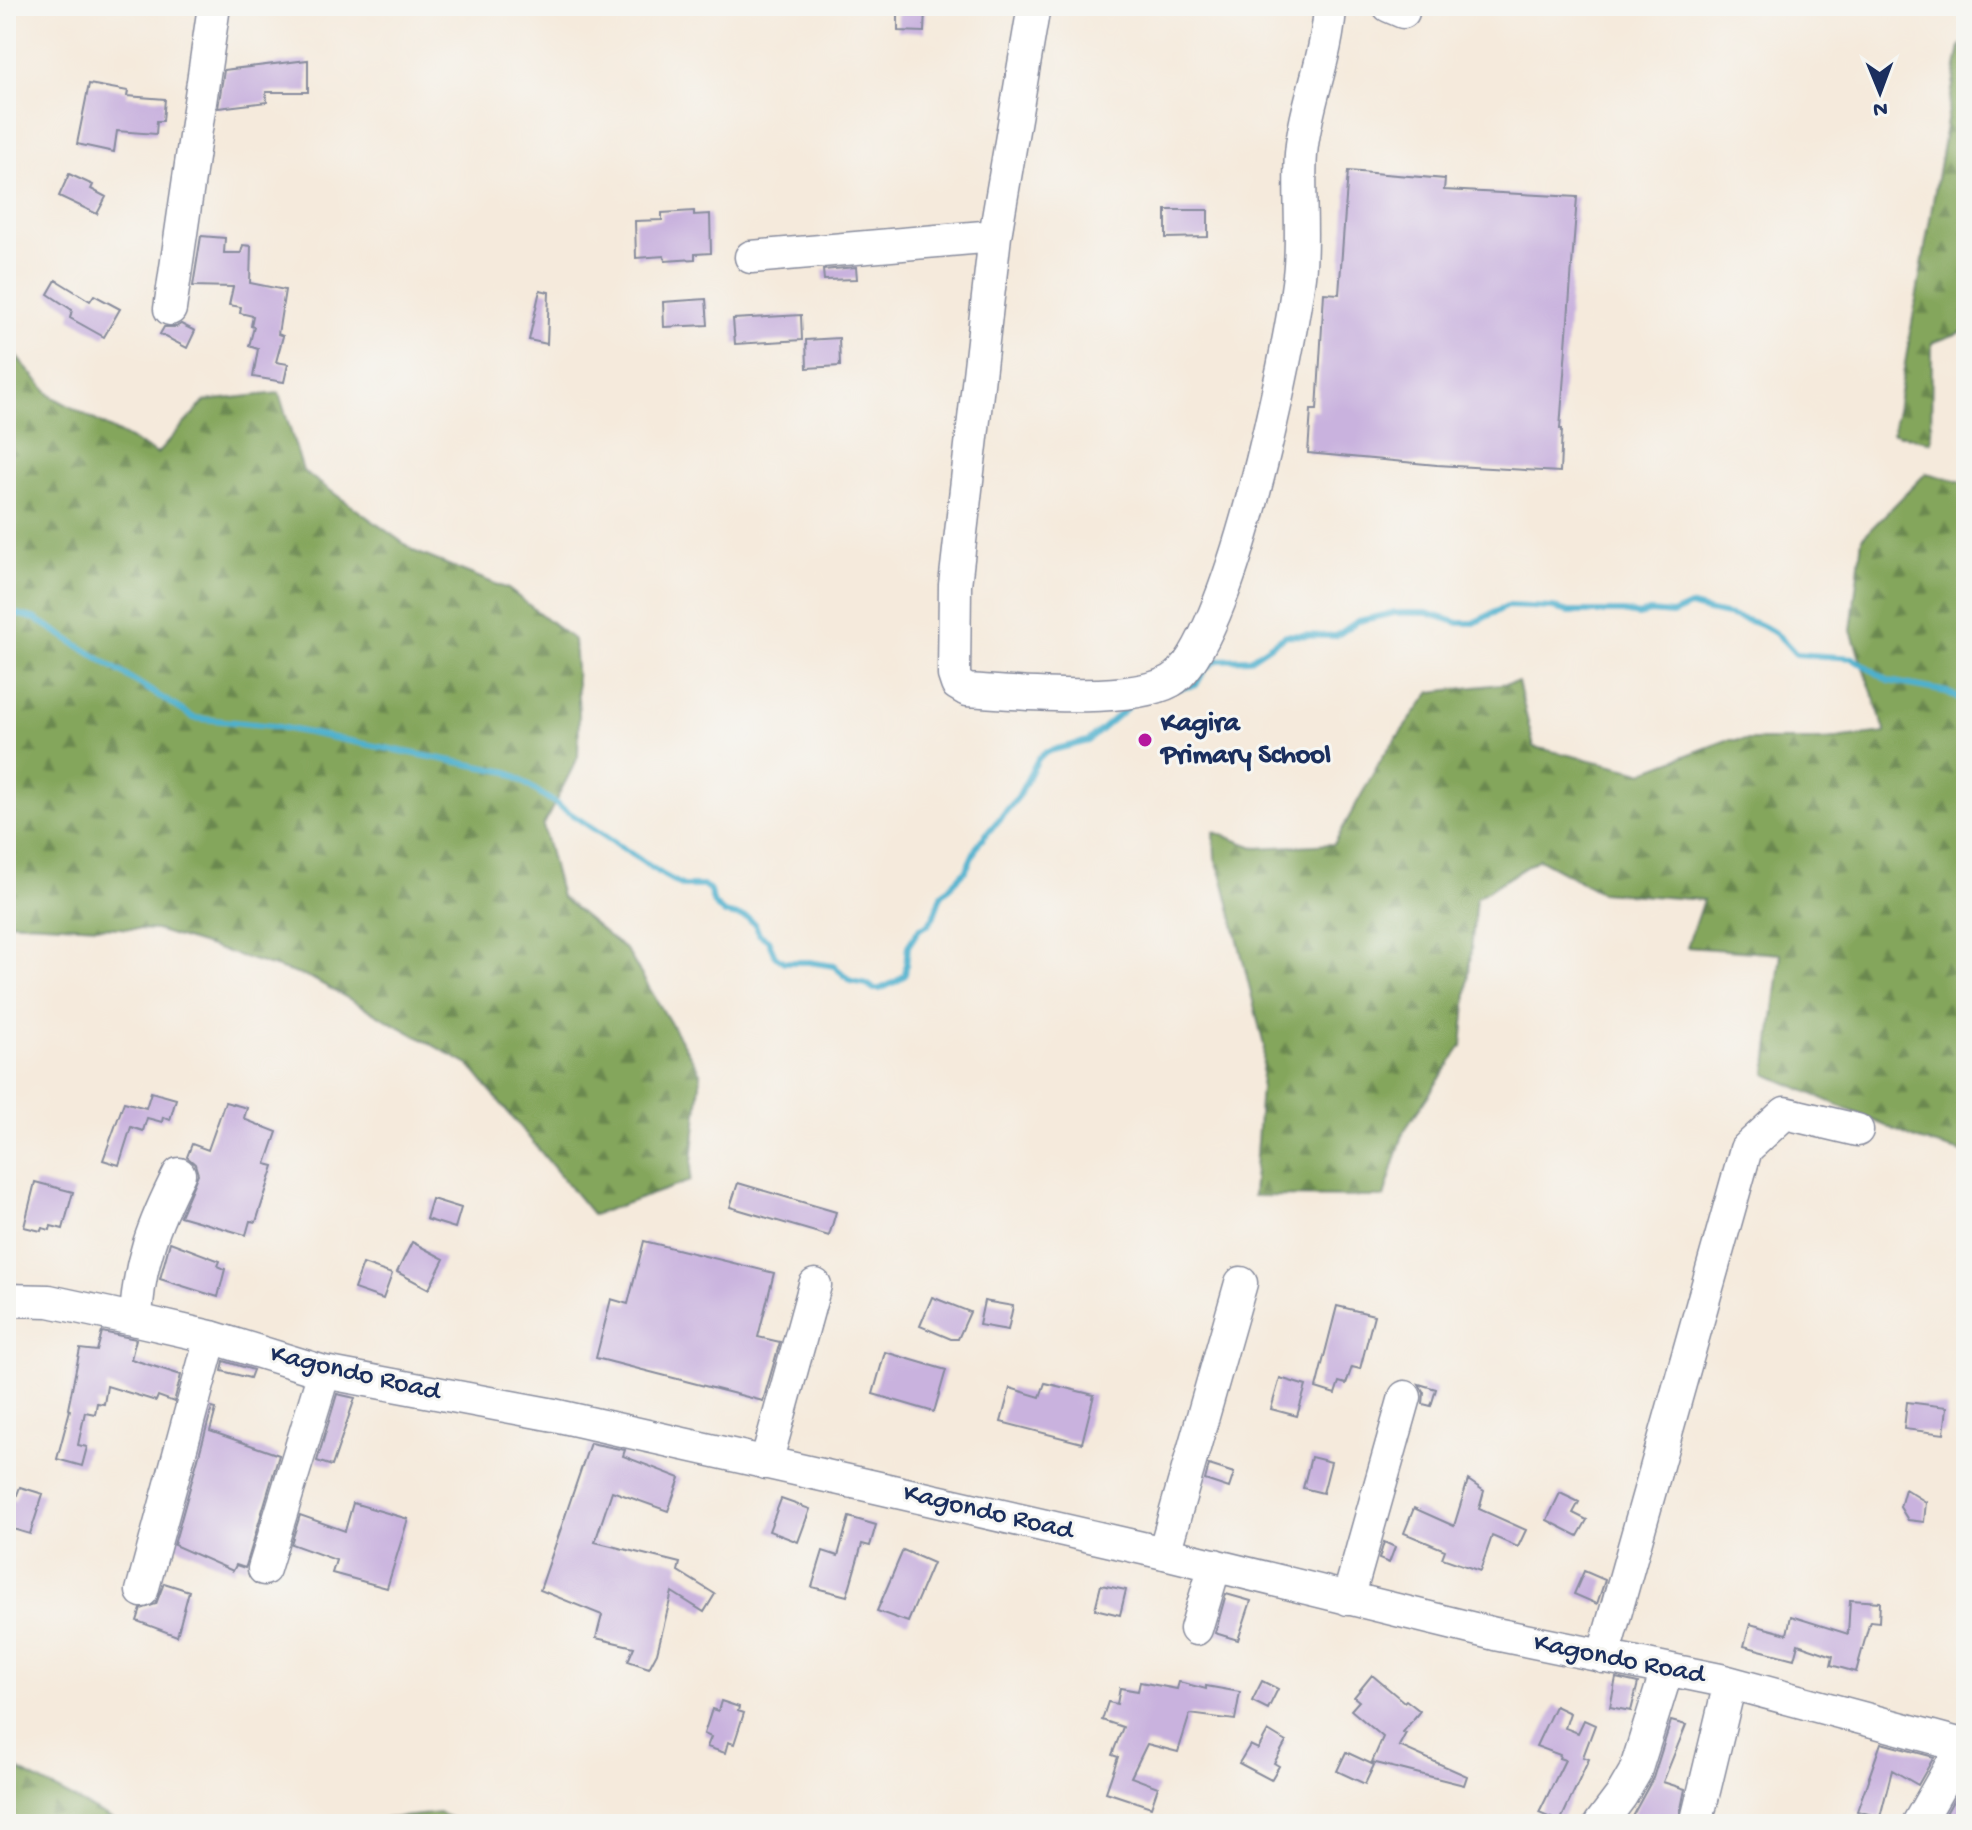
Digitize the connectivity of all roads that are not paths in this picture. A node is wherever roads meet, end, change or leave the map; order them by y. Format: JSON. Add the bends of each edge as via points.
{"nodes":[{"id":1,"x":214,"y":6,"type":"edge"},
{"id":2,"x":1034,"y":6,"type":"edge"},
{"id":3,"x":1330,"y":6,"type":"edge"},
{"id":4,"x":995,"y":236,"type":"junction"},
{"id":5,"x":751,"y":257,"type":"dead end"},
{"id":6,"x":170,"y":309,"type":"dead end"},
{"id":7,"x":1857,"y":1130,"type":"dead end"},
{"id":8,"x":179,"y":1174,"type":"dead end"},
{"id":9,"x":1241,"y":1283,"type":"dead end"},
{"id":10,"x":815,"y":1285,"type":"dead end"},
{"id":11,"x":6,"y":1300,"type":"edge"},
{"id":12,"x":136,"y":1320,"type":"junction"},
{"id":13,"x":211,"y":1337,"type":"junction"},
{"id":14,"x":324,"y":1372,"type":"junction"},
{"id":15,"x":1405,"y":1397,"type":"dead end"},
{"id":16,"x":766,"y":1463,"type":"junction"},
{"id":17,"x":1164,"y":1553,"type":"junction"},
{"id":18,"x":1215,"y":1565,"type":"junction"},
{"id":19,"x":264,"y":1569,"type":"dead end"},
{"id":20,"x":142,"y":1591,"type":"dead end"},
{"id":21,"x":1348,"y":1599,"type":"junction"},
{"id":22,"x":1196,"y":1629,"type":"dead end"},
{"id":23,"x":1603,"y":1657,"type":"junction"},
{"id":24,"x":1667,"y":1670,"type":"junction"},
{"id":25,"x":1730,"y":1683,"type":"junction"},
{"id":26,"x":1964,"y":1745,"type":"edge"},
{"id":27,"x":1600,"y":1824,"type":"edge"},
{"id":28,"x":1696,"y":1824,"type":"edge"},
{"id":29,"x":1918,"y":1824,"type":"edge"}],
"edges":[{"from":1,"to":6,"type":"street"},
{"from":2,"to":4,"type":"street"},
{"from":3,"to":4,"type":"street","via":[[1301,152],[1299,274],[1254,495],[1216,611],[1193,659],[1171,681],[1108,694],[967,690],[957,684],[955,585]]},
{"from":4,"to":5,"type":"street"},
{"from":7,"to":23,"type":"street","via":[[1785,1113],[1746,1149]]},
{"from":8,"to":12,"type":"street","via":[[146,1248]]},
{"from":9,"to":17,"type":"street"},
{"from":10,"to":16,"type":"street"},
{"from":11,"to":12,"type":"street","name":"Kagondo Road","via":[[49,1301]]},
{"from":12,"to":13,"type":"street","name":"Kagondo Road"},
{"from":13,"to":14,"type":"street","name":"Kagondo Road"},
{"from":13,"to":20,"type":"street"},
{"from":14,"to":16,"type":"street","name":"Kagondo Road","via":[[554,1415]]},
{"from":14,"to":19,"type":"street"},
{"from":15,"to":21,"type":"street"},
{"from":16,"to":17,"type":"street","name":"Kagondo Road"},
{"from":17,"to":18,"type":"street","name":"Kagondo Road"},
{"from":18,"to":21,"type":"street","name":"Kagondo Road"},
{"from":18,"to":22,"type":"street"},
{"from":21,"to":23,"type":"street","name":"Kagondo Road"},
{"from":23,"to":24,"type":"street","name":"Kagondo Road"},
{"from":24,"to":25,"type":"street","name":"Kagondo Road"},
{"from":24,"to":27,"type":"street","via":[[1635,1772]]},
{"from":25,"to":26,"type":"street","name":"Kagondo Road"},
{"from":25,"to":28,"type":"street"},
{"from":26,"to":29,"type":"street"}]}
